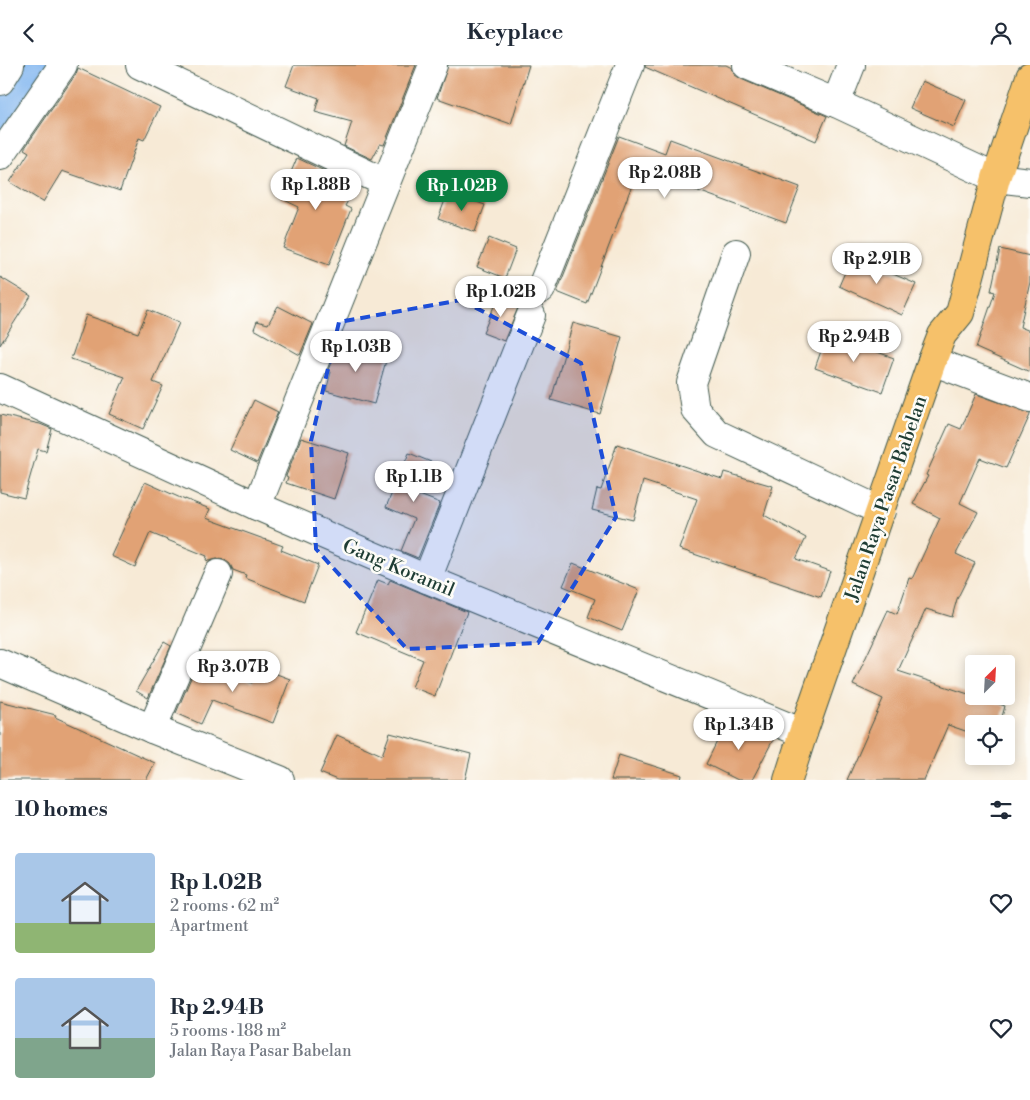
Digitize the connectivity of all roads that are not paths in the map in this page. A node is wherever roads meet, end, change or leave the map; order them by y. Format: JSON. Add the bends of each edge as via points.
{"nodes":[{"id":1,"x":10,"y":65,"type":"edge"},
{"id":2,"x":63,"y":65,"type":"edge"},
{"id":3,"x":140,"y":65,"type":"edge"},
{"id":4,"x":433,"y":65,"type":"edge"},
{"id":5,"x":630,"y":65,"type":"edge"},
{"id":6,"x":747,"y":65,"type":"edge"},
{"id":7,"x":851,"y":65,"type":"edge"},
{"id":8,"x":1030,"y":77,"type":"edge"},
{"id":9,"x":0,"y":81,"type":"edge"},
{"id":10,"x":836,"y":103,"type":"junction"},
{"id":11,"x":6,"y":136,"type":"edge"},
{"id":12,"x":996,"y":178,"type":"junction"},
{"id":13,"x":1030,"y":182,"type":"edge"},
{"id":14,"x":386,"y":183,"type":"junction"},
{"id":15,"x":736,"y":253,"type":"dead end"},
{"id":16,"x":540,"y":289,"type":"dead end"},
{"id":17,"x":531,"y":315,"type":"dead end"},
{"id":18,"x":932,"y":361,"type":"junction"},
{"id":19,"x":0,"y":388,"type":"edge"},
{"id":20,"x":1030,"y":398,"type":"edge"},
{"id":21,"x":258,"y":506,"type":"junction"},
{"id":22,"x":881,"y":511,"type":"junction"},
{"id":23,"x":218,"y":574,"type":"dead end"},
{"id":24,"x":427,"y":579,"type":"junction"},
{"id":25,"x":0,"y":663,"type":"edge"},
{"id":26,"x":152,"y":729,"type":"junction"},
{"id":27,"x":803,"y":733,"type":"junction"},
{"id":28,"x":280,"y":780,"type":"edge"},
{"id":29,"x":788,"y":780,"type":"edge"}],
"edges":[{"from":1,"to":9,"type":"street"},
{"from":2,"to":11,"type":"street"},
{"from":3,"to":14,"type":"street"},
{"from":4,"to":14,"type":"street"},
{"from":5,"to":16,"type":"street"},
{"from":6,"to":10,"type":"street"},
{"from":7,"to":10,"type":"street"},
{"from":8,"to":12,"type":"main road","name":"Jalan Raya Pasar Babelan"},
{"from":10,"to":12,"type":"street"},
{"from":12,"to":13,"type":"street"},
{"from":12,"to":18,"type":"main road","name":"Jalan Raya Pasar Babelan","via":[[960,313],[942,335]]},
{"from":14,"to":21,"type":"street"},
{"from":15,"to":22,"type":"street","via":[[691,383],[695,409],[716,434]]},
{"from":17,"to":24,"type":"street"},
{"from":18,"to":20,"type":"street"},
{"from":18,"to":22,"type":"main road","name":"Jalan Raya Pasar Babelan"},
{"from":19,"to":21,"type":"street","name":"Gang Koramil"},
{"from":21,"to":24,"type":"street","name":"Gang Koramil"},
{"from":22,"to":27,"type":"main road","name":"Jalan Raya Pasar Babelan"},
{"from":23,"to":26,"type":"street"},
{"from":24,"to":27,"type":"street","name":"Gang Koramil"},
{"from":25,"to":26,"type":"street"},
{"from":26,"to":28,"type":"street"},
{"from":27,"to":29,"type":"main road","name":"Jalan Raya Pasar Babelan"}]}
